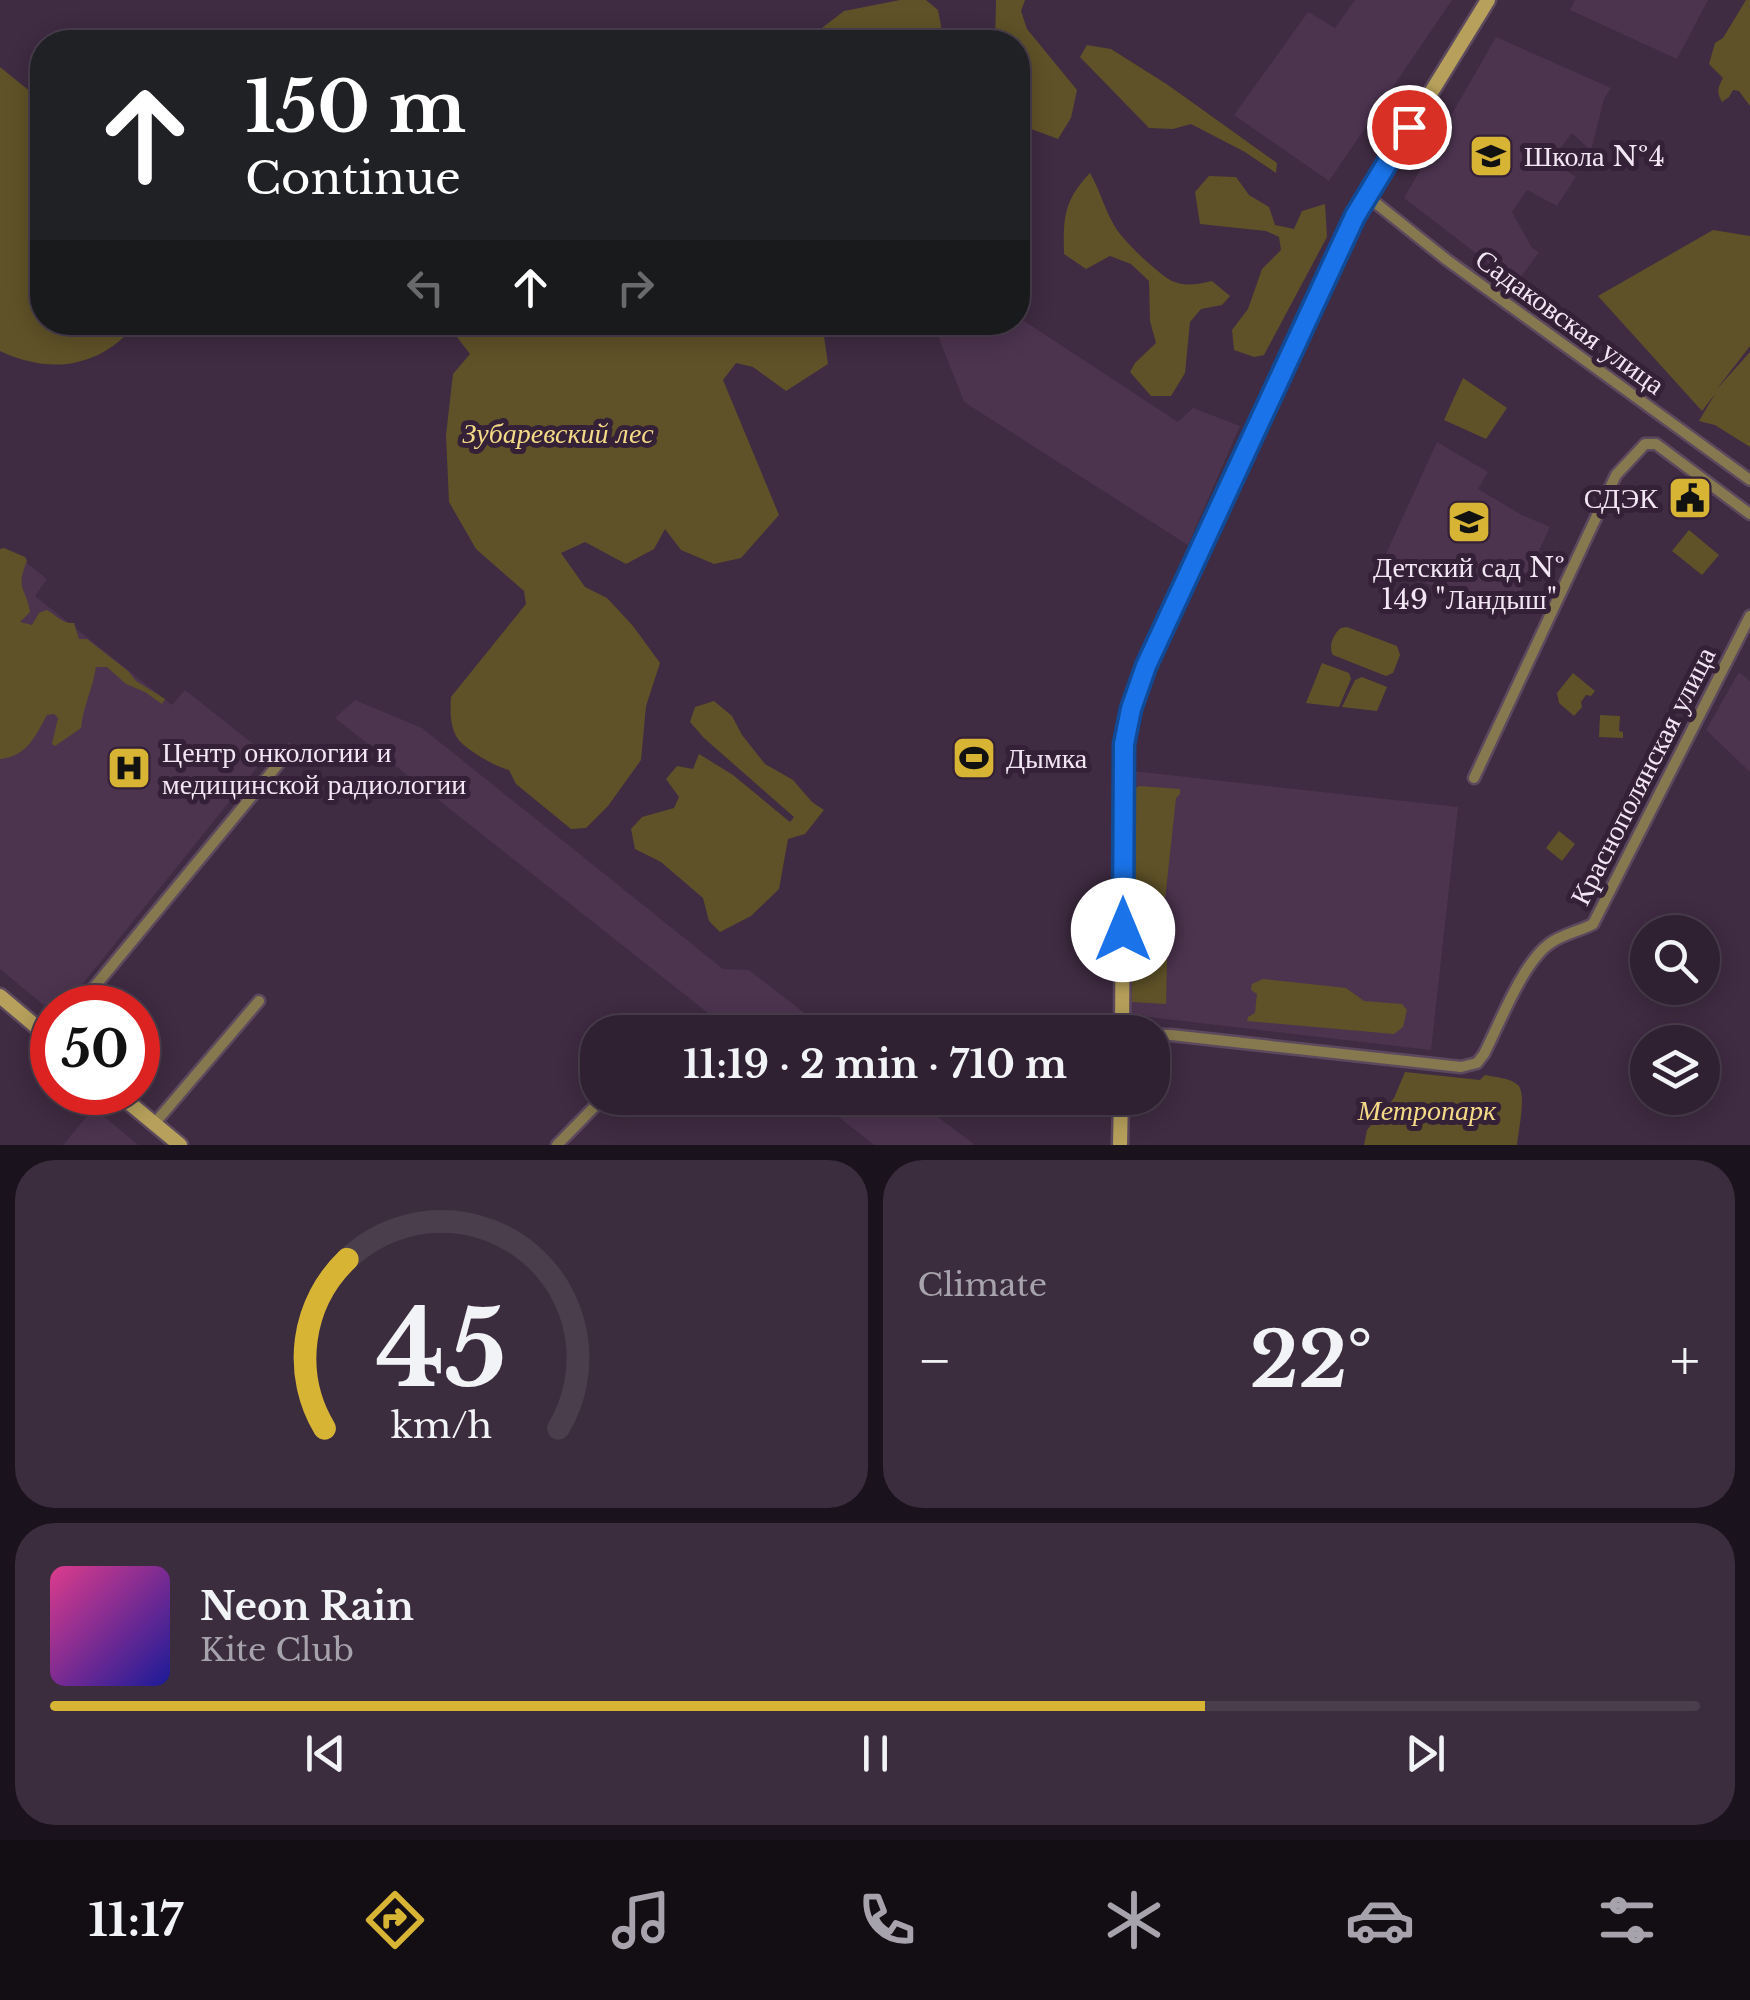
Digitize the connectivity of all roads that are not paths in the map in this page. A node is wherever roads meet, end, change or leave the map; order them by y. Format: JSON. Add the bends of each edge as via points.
{"nodes":[{"id":1,"x":1488,"y":0,"type":"edge"},
{"id":2,"x":1371,"y":189,"type":"junction"},
{"id":3,"x":1750,"y":480,"type":"edge"},
{"id":4,"x":1750,"y":514,"type":"edge"},
{"id":5,"x":1750,"y":616,"type":"edge"},
{"id":6,"x":290,"y":751,"type":"dead end"},
{"id":7,"x":1474,"y":778,"type":"dead end"},
{"id":8,"x":97,"y":985,"type":"edge"},
{"id":9,"x":0,"y":996,"type":"edge"},
{"id":10,"x":258,"y":1001,"type":"dead end"},
{"id":11,"x":1122,"y":1015,"type":"edge"},
{"id":12,"x":30,"y":1021,"type":"edge"},
{"id":13,"x":1170,"y":1034,"type":"edge"},
{"id":14,"x":143,"y":1115,"type":"edge"},
{"id":15,"x":586,"y":1115,"type":"edge"},
{"id":16,"x":1121,"y":1115,"type":"edge"},
{"id":17,"x":154,"y":1124,"type":"junction"},
{"id":18,"x":180,"y":1145,"type":"edge"},
{"id":19,"x":557,"y":1145,"type":"edge"},
{"id":20,"x":1120,"y":1145,"type":"edge"}],
"edges":[{"from":1,"to":2,"type":"main road"},
{"from":2,"to":3,"type":"street","name":"Садаковская улица","via":[[1447,260]]},
{"from":2,"to":11,"type":"main road","via":[[1131,709],[1124,748]]},
{"from":4,"to":7,"type":"street","via":[[1656,444],[1646,444],[1616,475]]},
{"from":5,"to":13,"type":"street","name":"Краснополянская улица","via":[[1593,924],[1540,951],[1477,1063],[1462,1067]]},
{"from":6,"to":8,"type":"street"},
{"from":9,"to":12,"type":"main road"},
{"from":10,"to":17,"type":"street"},
{"from":14,"to":17,"type":"main road"},
{"from":15,"to":19,"type":"street"},
{"from":16,"to":20,"type":"main road"},
{"from":17,"to":18,"type":"main road"}]}
